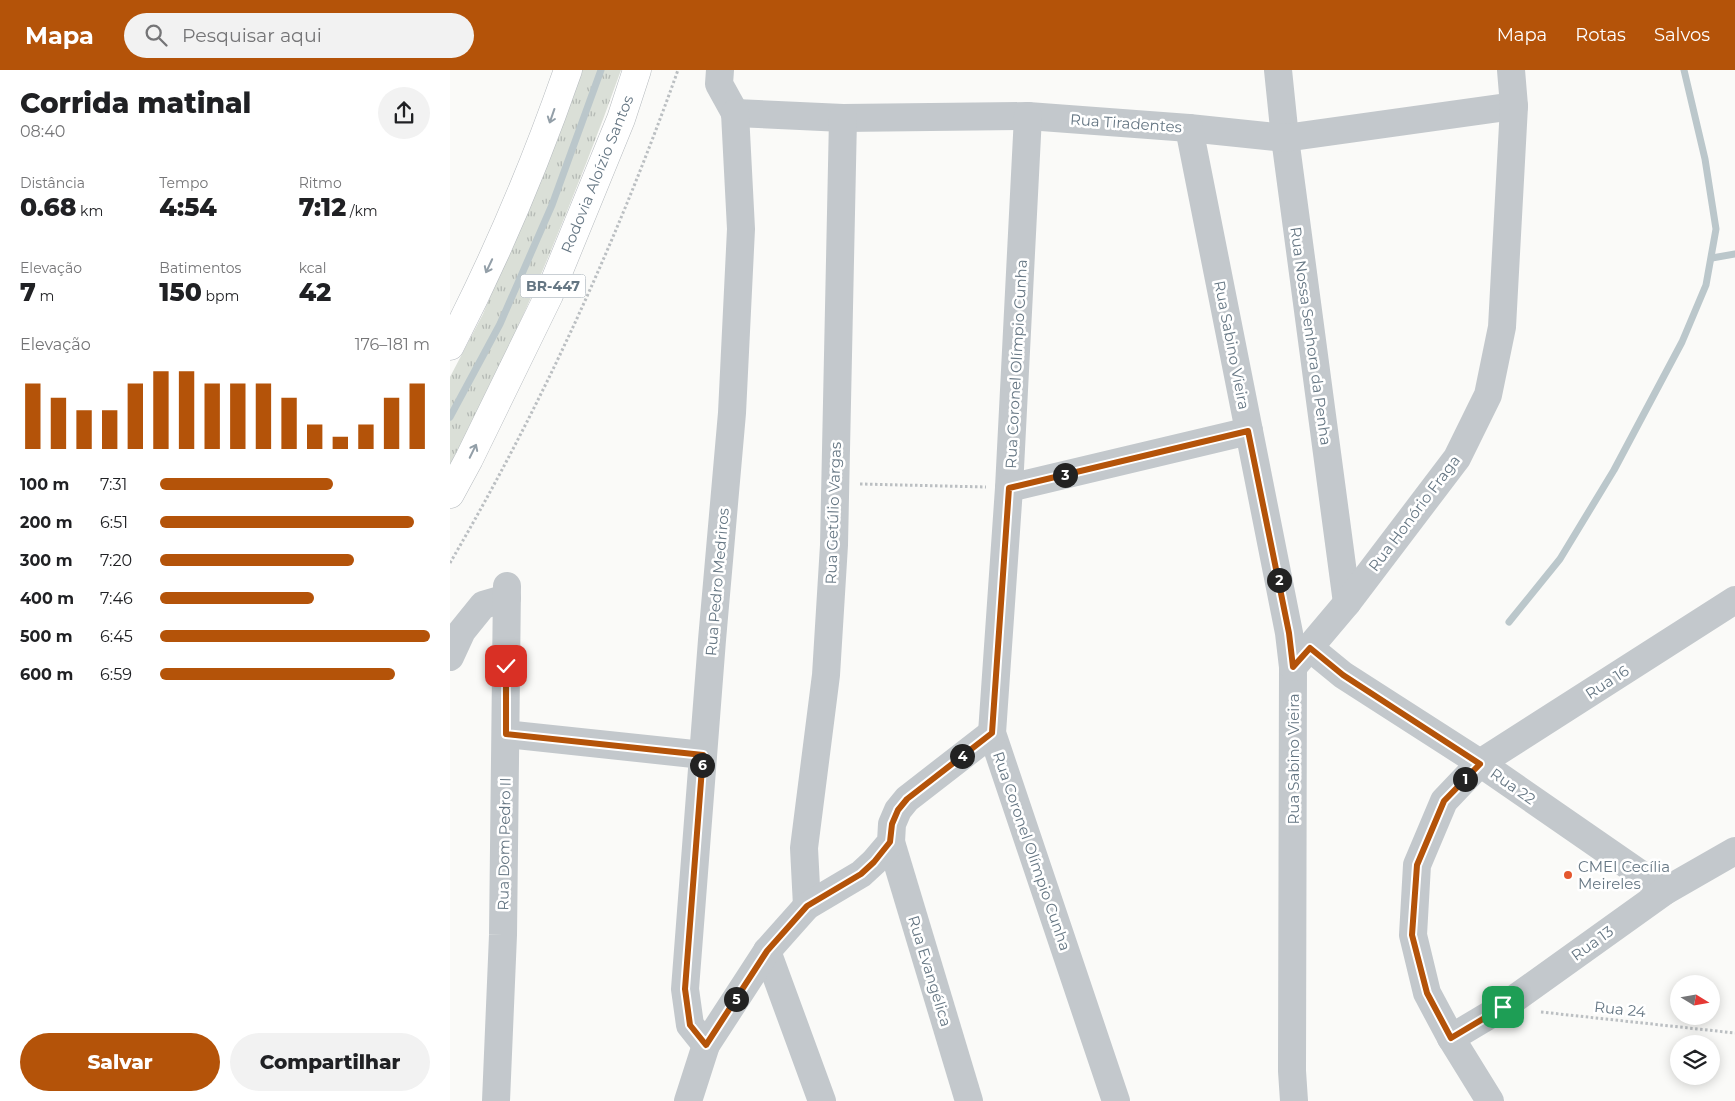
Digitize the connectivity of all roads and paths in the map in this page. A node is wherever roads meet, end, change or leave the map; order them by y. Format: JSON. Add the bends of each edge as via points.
{"nodes":[{"id":1,"x":568,"y":70,"type":"edge"},
{"id":2,"x":637,"y":70,"type":"edge"},
{"id":3,"x":678,"y":70,"type":"edge"},
{"id":4,"x":720,"y":70,"type":"edge"},
{"id":5,"x":1278,"y":70,"type":"edge"},
{"id":6,"x":1511,"y":70,"type":"edge"},
{"id":7,"x":1514,"y":106,"type":"junction"},
{"id":8,"x":735,"y":113,"type":"junction"},
{"id":9,"x":1028,"y":116,"type":"junction"},
{"id":10,"x":843,"y":118,"type":"junction"},
{"id":11,"x":1189,"y":128,"type":"junction"},
{"id":12,"x":1285,"y":138,"type":"junction"},
{"id":13,"x":450,"y":346,"type":"edge"},
{"id":14,"x":1248,"y":431,"type":"junction"},
{"id":15,"x":835,"y":483,"type":"junction"},
{"id":16,"x":1009,"y":488,"type":"junction"},
{"id":17,"x":450,"y":494,"type":"edge"},
{"id":18,"x":450,"y":563,"type":"edge"},
{"id":19,"x":1735,"y":600,"type":"edge"},
{"id":20,"x":1347,"y":603,"type":"junction"},
{"id":21,"x":450,"y":657,"type":"edge"},
{"id":22,"x":1302,"y":658,"type":"junction"},
{"id":23,"x":992,"y":733,"type":"junction"},
{"id":24,"x":506,"y":734,"type":"junction"},
{"id":25,"x":703,"y":755,"type":"junction"},
{"id":26,"x":1480,"y":764,"type":"junction"},
{"id":27,"x":890,"y":842,"type":"junction"},
{"id":28,"x":1735,"y":851,"type":"edge"},
{"id":29,"x":1665,"y":891,"type":"junction"},
{"id":30,"x":807,"y":906,"type":"junction"},
{"id":31,"x":767,"y":951,"type":"junction"},
{"id":32,"x":1503,"y":1007,"type":"junction"},
{"id":33,"x":1735,"y":1032,"type":"edge"},
{"id":34,"x":1451,"y":1038,"type":"junction"},
{"id":35,"x":706,"y":1045,"type":"junction"},
{"id":36,"x":496,"y":1101,"type":"edge"},
{"id":37,"x":688,"y":1101,"type":"edge"},
{"id":38,"x":822,"y":1101,"type":"edge"},
{"id":39,"x":969,"y":1101,"type":"edge"},
{"id":40,"x":1116,"y":1101,"type":"edge"},
{"id":41,"x":1294,"y":1101,"type":"edge"},
{"id":42,"x":1490,"y":1101,"type":"edge"}],
"edges":[{"from":1,"to":13,"type":"main road","one_way":true,"via":[[503,237]]},
{"from":17,"to":2,"type":"main road","name":"Rodovia Aloízio Santos","number":"BR-447","one_way":true,"via":[[549,295],[621,119]]},
{"from":3,"to":18,"type":"path","via":[[582,308],[510,456]]},
{"from":4,"to":8,"type":"street","via":[[719,84]]},
{"from":5,"to":12,"type":"street","name":"Rua Nossa Senhora da Penha"},
{"from":6,"to":7,"type":"street","name":"Rua Honório Fraga"},
{"from":7,"to":12,"type":"street","name":"Rua Tiradentes"},
{"from":7,"to":20,"type":"street","name":"Rua Honório Fraga","via":[[1502,327],[1488,395],[1457,458]]},
{"from":8,"to":10,"type":"street","name":"Rua Tiradentes"},
{"from":8,"to":25,"type":"street","name":"Rua Pedro Medriros","via":[[741,229],[732,413]]},
{"from":9,"to":10,"type":"street","name":"Rua Tiradentes"},
{"from":9,"to":11,"type":"street","name":"Rua Tiradentes"},
{"from":9,"to":16,"type":"street","name":"Rua Coronel Olímpio Cunha"},
{"from":10,"to":15,"type":"street","name":"Rua Getúlio Vargas"},
{"from":11,"to":12,"type":"street","name":"Rua Tiradentes"},
{"from":11,"to":14,"type":"street","name":"Rua Sabino Vieira"},
{"from":12,"to":20,"type":"street","name":"Rua Nossa Senhora da Penha"},
{"from":14,"to":16,"type":"street"},
{"from":14,"to":22,"type":"street","name":"Rua Sabino Vieira","via":[[1289,633]]},
{"from":15,"to":16,"type":"path"},
{"from":15,"to":30,"type":"street","name":"Rua Getúlio Vargas","via":[[826,675],[804,848]]},
{"from":16,"to":23,"type":"street","name":"Rua Coronel Olímpio Cunha"},
{"from":19,"to":26,"type":"street","name":"Rua 16"},
{"from":20,"to":22,"type":"street","name":"Rua Honório Fraga"},
{"from":21,"to":24,"type":"street","name":"Rua Dom Pedro II","via":[[462,631],[483,605],[507,592]]},
{"from":22,"to":26,"type":"street","name":"Rua 22","via":[[1343,675]]},
{"from":22,"to":41,"type":"street","name":"Rua Sabino Vieira","via":[[1292,1071]]},
{"from":23,"to":27,"type":"street","via":[[907,799],[892,824]]},
{"from":23,"to":40,"type":"street","name":"Rua Coronel Olímpio Cunha"},
{"from":24,"to":25,"type":"street"},
{"from":24,"to":36,"type":"street","name":"Rua Dom Pedro II","via":[[504,935]]},
{"from":25,"to":35,"type":"street","name":"Rua Pedro Medriros","via":[[685,989],[690,1025]]},
{"from":26,"to":29,"type":"street","name":"Rua 22"},
{"from":26,"to":34,"type":"street","name":"Rua 16","via":[[1444,801],[1417,865],[1412,935],[1427,993]]},
{"from":27,"to":30,"type":"street","via":[[861,874]]},
{"from":27,"to":39,"type":"street","name":"Rua Evangélica"},
{"from":28,"to":29,"type":"street","name":"Rua 13"},
{"from":29,"to":32,"type":"street","name":"Rua 13"},
{"from":30,"to":31,"type":"street"},
{"from":31,"to":35,"type":"street"},
{"from":31,"to":38,"type":"street"},
{"from":32,"to":33,"type":"path","name":"Rua 24"},
{"from":32,"to":34,"type":"street","name":"Rua 13"},
{"from":34,"to":42,"type":"street","name":"Rua 16"},
{"from":35,"to":37,"type":"street"}]}
